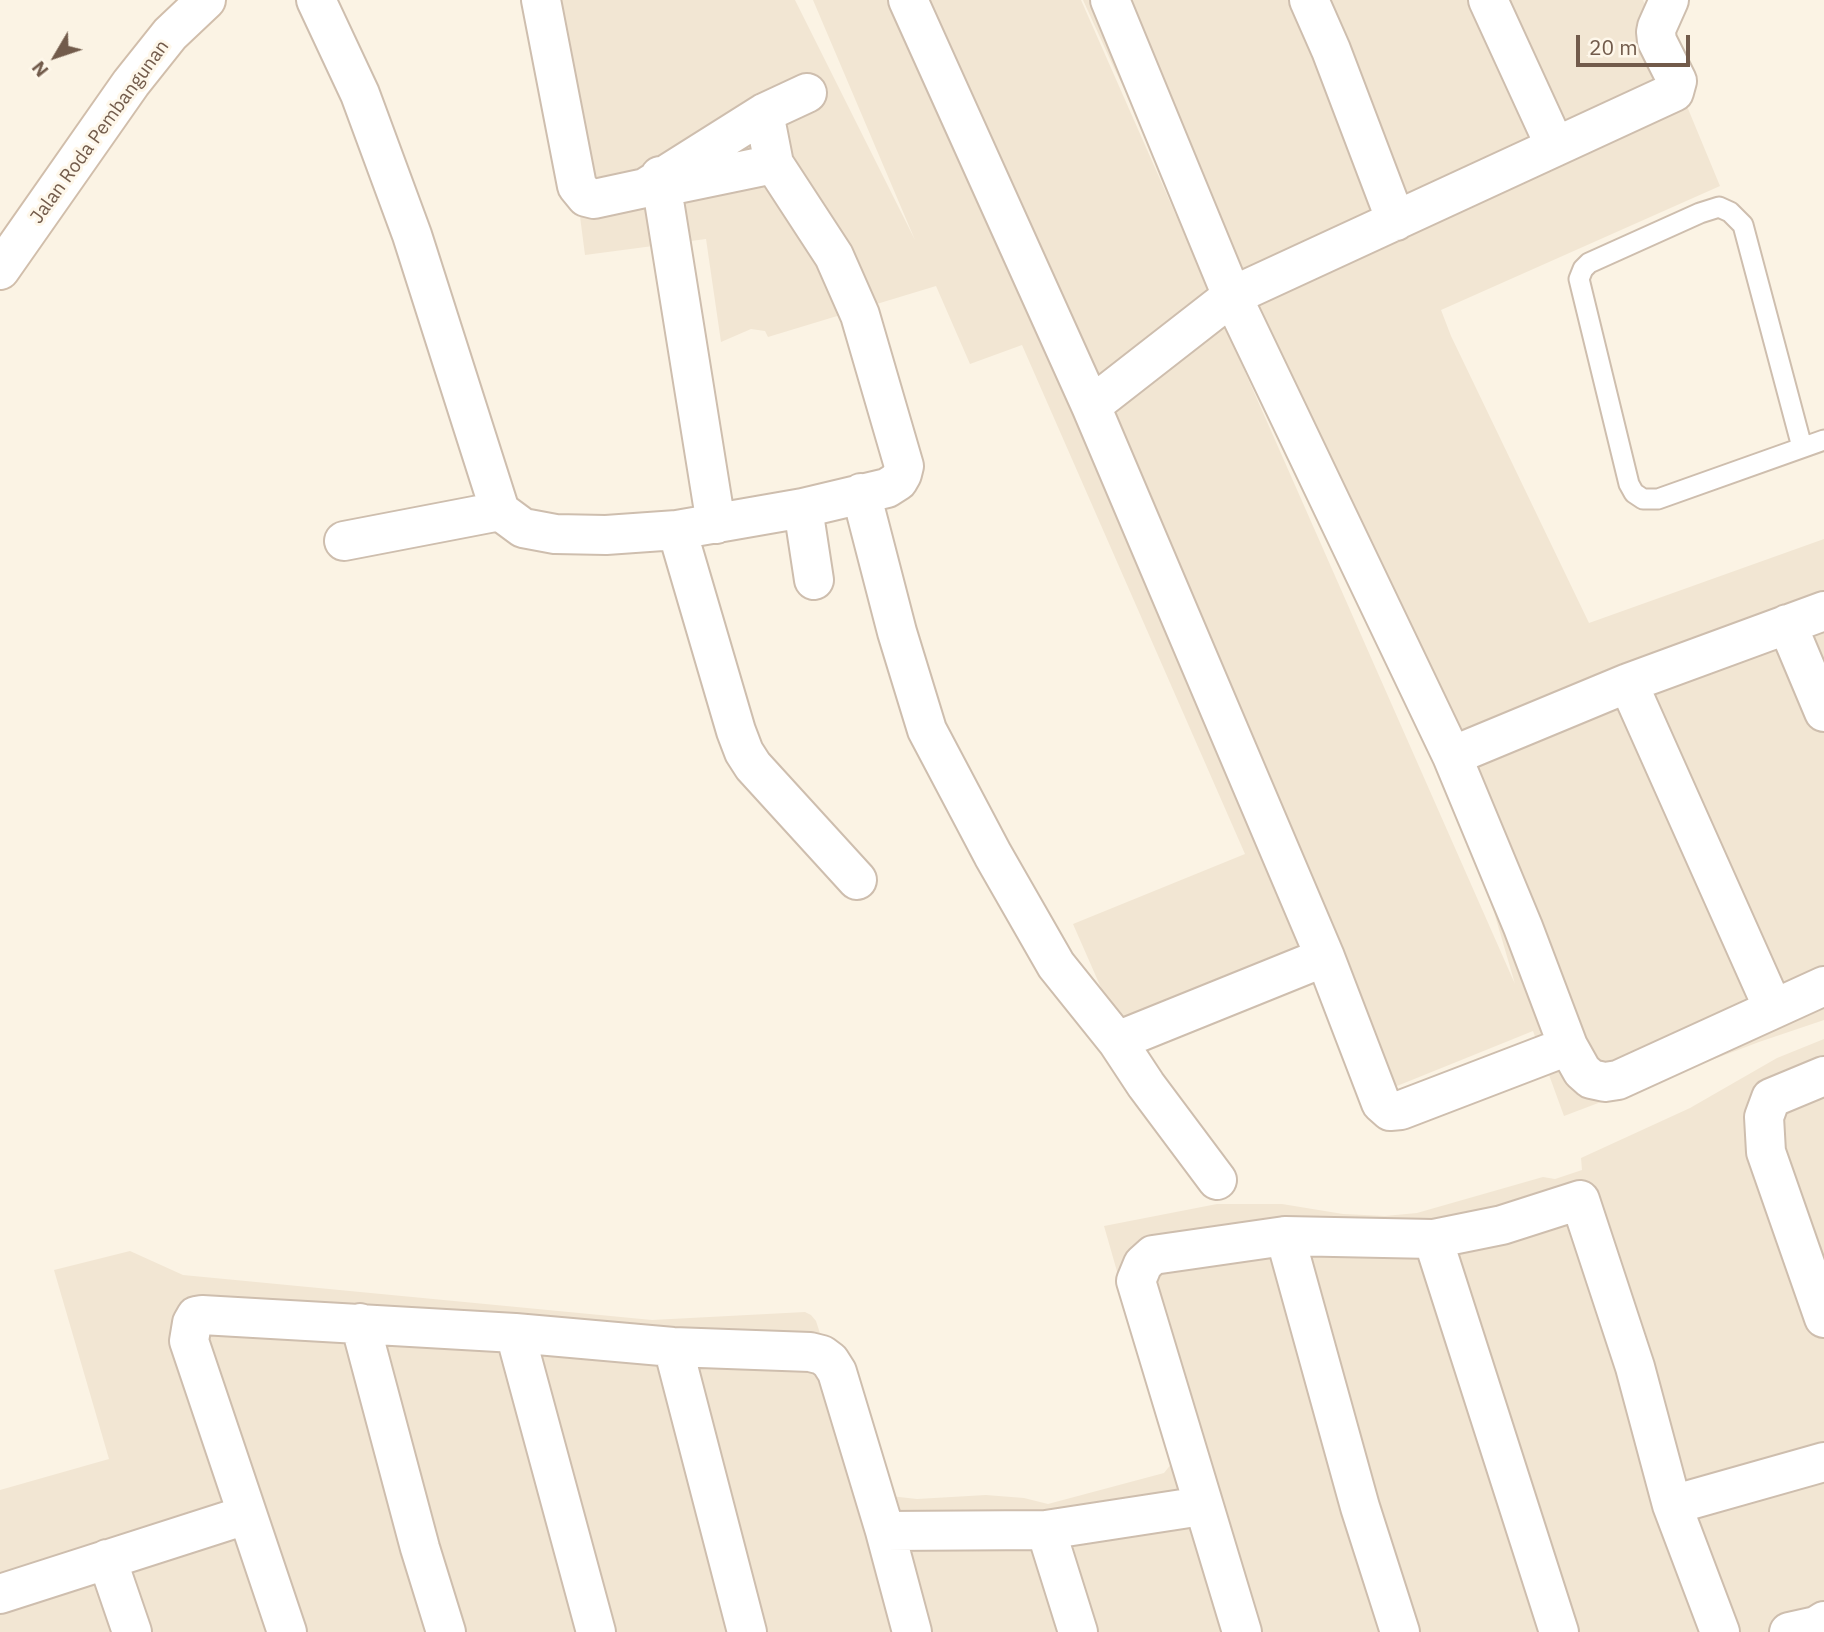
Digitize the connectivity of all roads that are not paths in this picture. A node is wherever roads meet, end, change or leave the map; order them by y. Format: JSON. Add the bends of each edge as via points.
{"nodes":[{"id":1,"x":206,"y":0,"type":"edge"},
{"id":2,"x":316,"y":0,"type":"edge"},
{"id":3,"x":908,"y":0,"type":"edge"},
{"id":4,"x":1110,"y":0,"type":"edge"},
{"id":5,"x":1309,"y":0,"type":"edge"},
{"id":6,"x":1488,"y":0,"type":"edge"},
{"id":7,"x":1669,"y":0,"type":"edge"},
{"id":8,"x":546,"y":3,"type":"edge"},
{"id":9,"x":807,"y":93,"type":"dead end"},
{"id":10,"x":764,"y":113,"type":"junction"},
{"id":11,"x":1555,"y":146,"type":"junction"},
{"id":12,"x":774,"y":164,"type":"junction"},
{"id":13,"x":656,"y":184,"type":"junction"},
{"id":14,"x":1396,"y":221,"type":"junction"},
{"id":15,"x":2,"y":264,"type":"edge"},
{"id":16,"x":1232,"y":296,"type":"junction"},
{"id":17,"x":1091,"y":405,"type":"junction"},
{"id":18,"x":1824,"y":440,"type":"edge"},
{"id":19,"x":1802,"y":447,"type":"junction"},
{"id":20,"x":861,"y":493,"type":"junction"},
{"id":21,"x":803,"y":508,"type":"junction"},
{"id":22,"x":500,"y":511,"type":"junction"},
{"id":23,"x":716,"y":524,"type":"junction"},
{"id":24,"x":677,"y":530,"type":"junction"},
{"id":25,"x":344,"y":541,"type":"dead end"},
{"id":26,"x":814,"y":580,"type":"dead end"},
{"id":27,"x":1824,"y":611,"type":"edge"},
{"id":28,"x":1787,"y":624,"type":"junction"},
{"id":29,"x":1628,"y":683,"type":"junction"},
{"id":30,"x":1824,"y":712,"type":"edge"},
{"id":31,"x":1452,"y":756,"type":"junction"},
{"id":32,"x":857,"y":880,"type":"dead end"},
{"id":33,"x":1325,"y":957,"type":"junction"},
{"id":34,"x":1824,"y":986,"type":"edge"},
{"id":35,"x":1773,"y":1008,"type":"junction"},
{"id":36,"x":1117,"y":1041,"type":"junction"},
{"id":37,"x":1568,"y":1046,"type":"junction"},
{"id":38,"x":1824,"y":1076,"type":"edge"},
{"id":39,"x":1217,"y":1180,"type":"dead end"},
{"id":40,"x":1285,"y":1236,"type":"junction"},
{"id":41,"x":1433,"y":1239,"type":"junction"},
{"id":42,"x":1824,"y":1318,"type":"edge"},
{"id":43,"x":360,"y":1323,"type":"junction"},
{"id":44,"x":515,"y":1333,"type":"junction"},
{"id":45,"x":673,"y":1347,"type":"junction"},
{"id":46,"x":1824,"y":1462,"type":"edge"},
{"id":47,"x":1672,"y":1505,"type":"junction"},
{"id":48,"x":1202,"y":1506,"type":"junction"},
{"id":49,"x":246,"y":1515,"type":"junction"},
{"id":50,"x":1046,"y":1530,"type":"junction"},
{"id":51,"x":885,"y":1531,"type":"junction"},
{"id":52,"x":107,"y":1559,"type":"junction"},
{"id":53,"x":0,"y":1594,"type":"edge"},
{"id":54,"x":132,"y":1632,"type":"edge"},
{"id":55,"x":287,"y":1632,"type":"edge"},
{"id":56,"x":446,"y":1632,"type":"edge"},
{"id":57,"x":596,"y":1632,"type":"edge"},
{"id":58,"x":747,"y":1632,"type":"edge"},
{"id":59,"x":912,"y":1632,"type":"edge"},
{"id":60,"x":1078,"y":1632,"type":"edge"},
{"id":61,"x":1242,"y":1632,"type":"edge"},
{"id":62,"x":1400,"y":1632,"type":"edge"},
{"id":63,"x":1559,"y":1632,"type":"edge"},
{"id":64,"x":1720,"y":1632,"type":"edge"}],
"edges":[{"from":1,"to":15,"type":"street","name":"Jalan Roda Pembangunan","via":[[170,34],[131,83]]},
{"from":2,"to":22,"type":"street","via":[[360,94],[412,235]]},
{"from":3,"to":17,"type":"street"},
{"from":4,"to":16,"type":"street"},
{"from":5,"to":14,"type":"street"},
{"from":6,"to":11,"type":"street"},
{"from":7,"to":11,"type":"street","via":[[1657,27],[1657,41],[1676,81],[1674,92]]},
{"from":8,"to":13,"type":"street","via":[[577,186],[594,199]]},
{"from":9,"to":10,"type":"street"},
{"from":10,"to":12,"type":"street"},
{"from":10,"to":13,"type":"street"},
{"from":11,"to":14,"type":"street"},
{"from":12,"to":13,"type":"street"},
{"from":12,"to":20,"type":"street","via":[[834,256],[860,315],[904,466],[898,481],[887,488]]},
{"from":13,"to":23,"type":"street"},
{"from":14,"to":16,"type":"street"},
{"from":16,"to":17,"type":"street"},
{"from":16,"to":31,"type":"street"},
{"from":17,"to":33,"type":"street"},
{"from":18,"to":19,"type":"lane"},
{"from":19,"to":19,"type":"lane","via":[[1658,499],[1643,499],[1634,493],[1579,279],[1589,262],[1700,213],[1718,207],[1730,212],[1743,225]]},
{"from":20,"to":21,"type":"street"},
{"from":20,"to":36,"type":"street","via":[[927,730],[1056,965]]},
{"from":21,"to":23,"type":"street"},
{"from":21,"to":26,"type":"street"},
{"from":22,"to":24,"type":"street","via":[[523,528],[555,534]]},
{"from":22,"to":25,"type":"street"},
{"from":23,"to":24,"type":"street"},
{"from":24,"to":32,"type":"street","via":[[744,752]]},
{"from":27,"to":28,"type":"street"},
{"from":28,"to":29,"type":"street"},
{"from":28,"to":30,"type":"street"},
{"from":29,"to":31,"type":"street"},
{"from":29,"to":35,"type":"street"},
{"from":31,"to":37,"type":"street"},
{"from":33,"to":36,"type":"street"},
{"from":33,"to":37,"type":"street","via":[[1373,1087],[1390,1111]]},
{"from":34,"to":35,"type":"street"},
{"from":35,"to":37,"type":"street","via":[[1618,1080],[1591,1079]]},
{"from":36,"to":39,"type":"street"},
{"from":38,"to":42,"type":"street","via":[[1771,1098],[1764,1117],[1766,1152]]},
{"from":40,"to":41,"type":"street"},
{"from":40,"to":48,"type":"street","via":[[1153,1255],[1138,1272],[1136,1281]]},
{"from":40,"to":62,"type":"street","via":[[1360,1507]]},
{"from":41,"to":47,"type":"street","via":[[1502,1225],[1580,1200],[1635,1367]]},
{"from":41,"to":63,"type":"street"},
{"from":43,"to":44,"type":"street"},
{"from":43,"to":49,"type":"street","via":[[196,1316],[189,1341]]},
{"from":43,"to":56,"type":"street"},
{"from":44,"to":45,"type":"street"},
{"from":44,"to":57,"type":"street"},
{"from":45,"to":51,"type":"street","via":[[810,1352],[830,1361]]},
{"from":45,"to":58,"type":"street"},
{"from":46,"to":47,"type":"street"},
{"from":47,"to":64,"type":"street"},
{"from":48,"to":50,"type":"street"},
{"from":48,"to":61,"type":"street"},
{"from":49,"to":52,"type":"street"},
{"from":49,"to":55,"type":"street"},
{"from":50,"to":51,"type":"street"},
{"from":50,"to":60,"type":"street"},
{"from":51,"to":59,"type":"street"},
{"from":52,"to":53,"type":"street"},
{"from":52,"to":54,"type":"street"}]}
